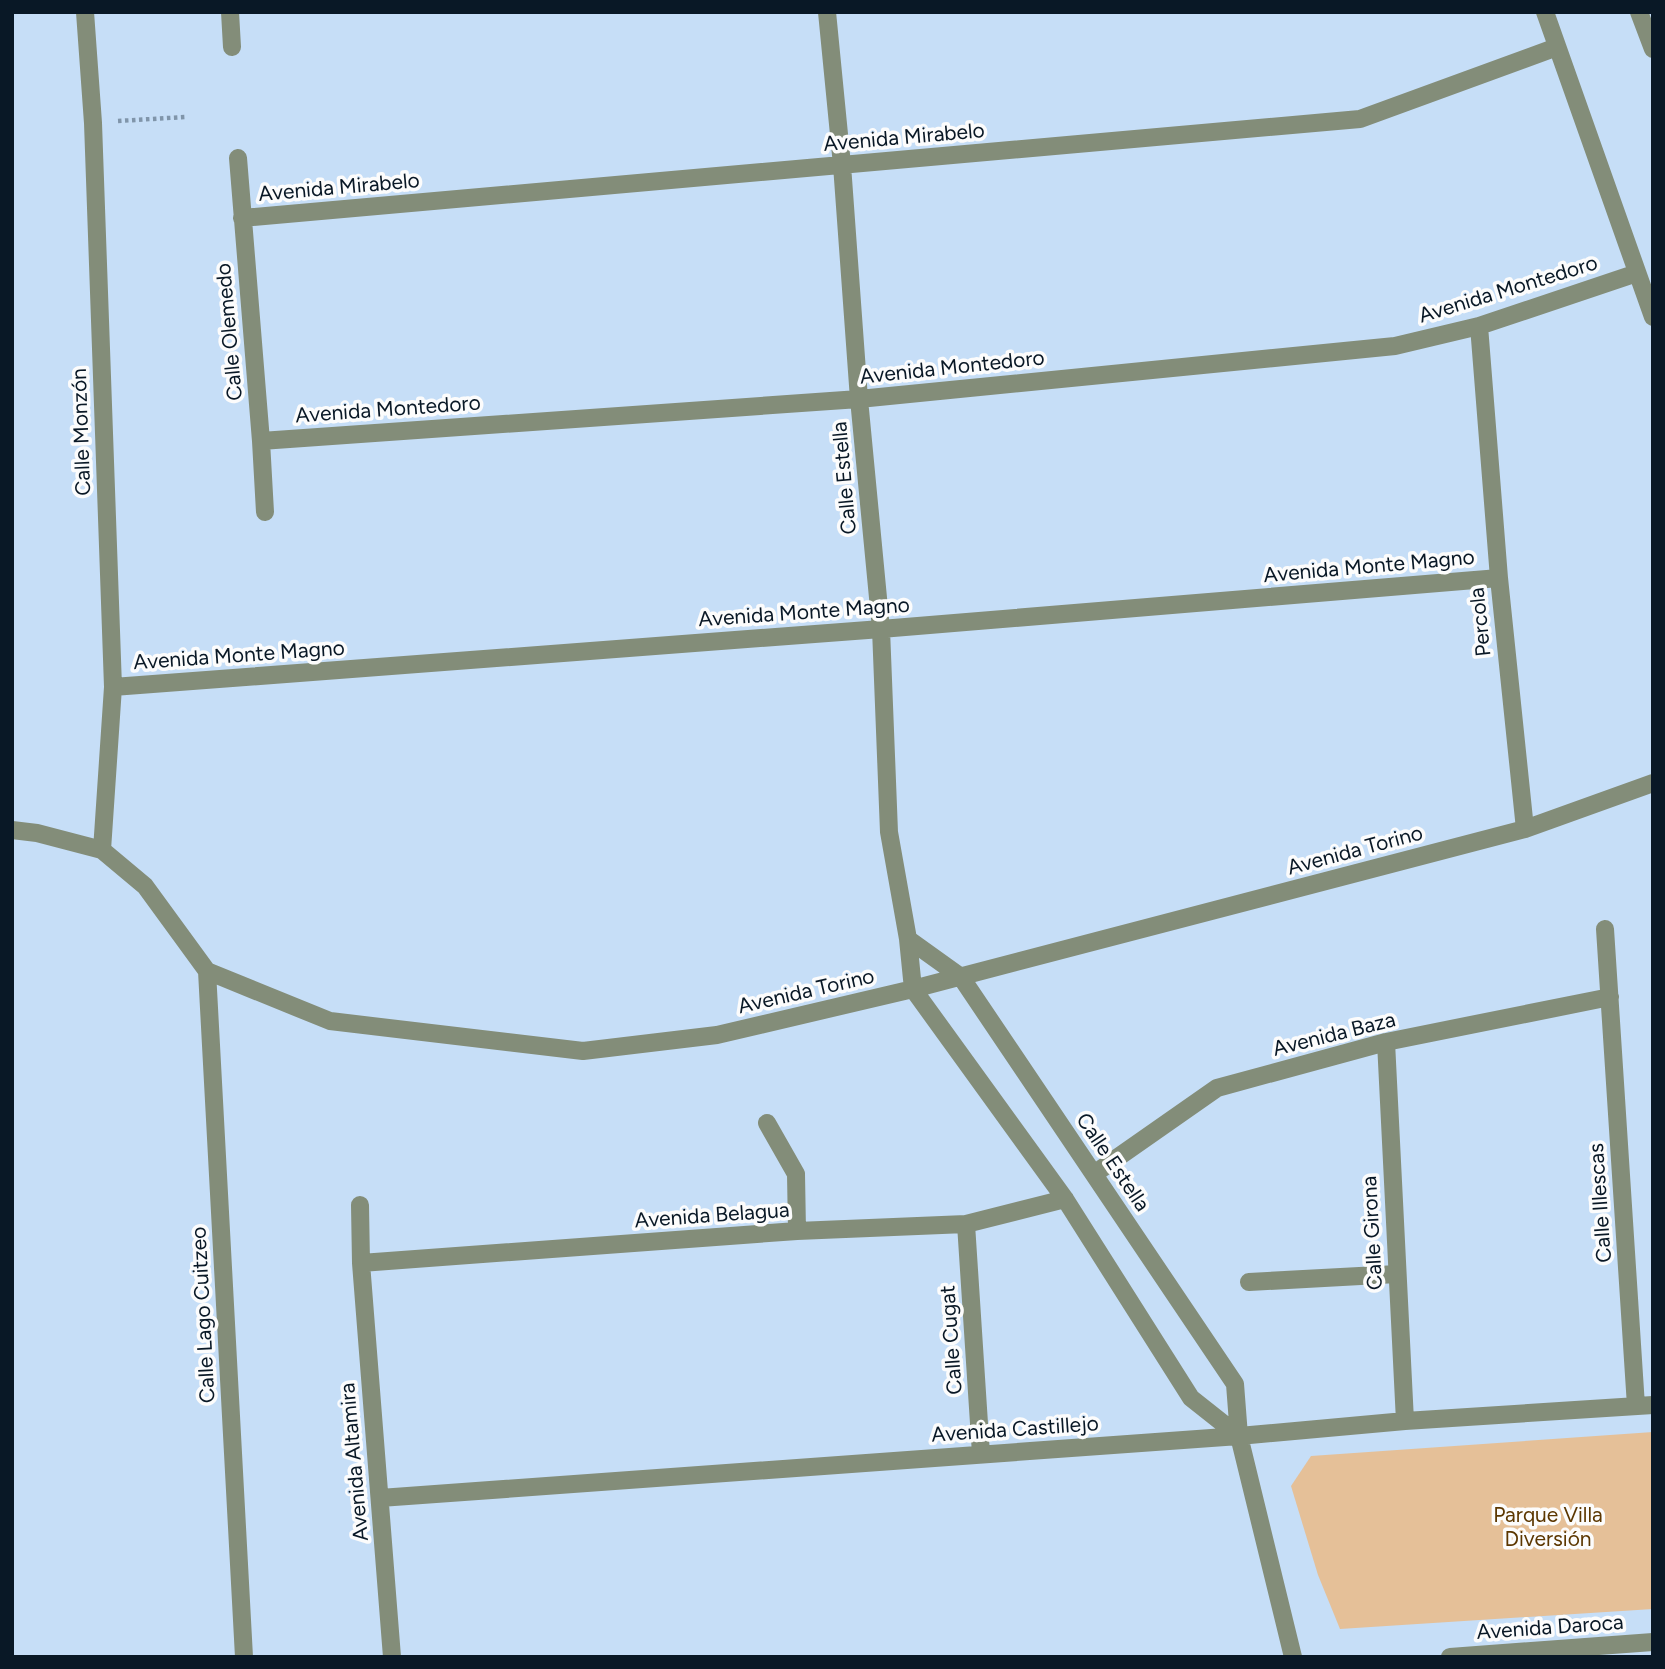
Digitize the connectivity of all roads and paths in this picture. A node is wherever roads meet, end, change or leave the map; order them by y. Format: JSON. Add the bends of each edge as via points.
{"nodes":[{"id":1,"x":85,"y":12,"type":"edge"},
{"id":2,"x":230,"y":12,"type":"edge"},
{"id":3,"x":827,"y":12,"type":"edge"},
{"id":4,"x":1545,"y":12,"type":"edge"},
{"id":5,"x":1642,"y":13,"type":"edge"},
{"id":6,"x":232,"y":47,"type":"dead end"},
{"id":7,"x":1557,"y":47,"type":"junction"},
{"id":8,"x":1653,"y":49,"type":"edge"},
{"id":9,"x":186,"y":117,"type":"dead end"},
{"id":10,"x":93,"y":122,"type":"junction"},
{"id":11,"x":238,"y":158,"type":"dead end"},
{"id":12,"x":842,"y":165,"type":"junction"},
{"id":13,"x":242,"y":218,"type":"junction"},
{"id":14,"x":1637,"y":273,"type":"junction"},
{"id":15,"x":1653,"y":317,"type":"edge"},
{"id":16,"x":1479,"y":326,"type":"junction"},
{"id":17,"x":859,"y":399,"type":"junction"},
{"id":18,"x":261,"y":441,"type":"junction"},
{"id":19,"x":265,"y":512,"type":"dead end"},
{"id":20,"x":1499,"y":578,"type":"junction"},
{"id":21,"x":881,"y":629,"type":"junction"},
{"id":22,"x":113,"y":687,"type":"junction"},
{"id":23,"x":1653,"y":783,"type":"edge"},
{"id":24,"x":1525,"y":829,"type":"junction"},
{"id":25,"x":12,"y":830,"type":"edge"},
{"id":26,"x":102,"y":850,"type":"junction"},
{"id":27,"x":1605,"y":929,"type":"dead end"},
{"id":28,"x":908,"y":939,"type":"junction"},
{"id":29,"x":207,"y":971,"type":"junction"},
{"id":30,"x":961,"y":977,"type":"junction"},
{"id":31,"x":913,"y":989,"type":"junction"},
{"id":32,"x":1610,"y":996,"type":"junction"},
{"id":33,"x":1386,"y":1042,"type":"junction"},
{"id":34,"x":767,"y":1123,"type":"dead end"},
{"id":35,"x":1094,"y":1174,"type":"junction"},
{"id":36,"x":1065,"y":1199,"type":"junction"},
{"id":37,"x":360,"y":1205,"type":"dead end"},
{"id":38,"x":966,"y":1224,"type":"junction"},
{"id":39,"x":797,"y":1231,"type":"junction"},
{"id":40,"x":361,"y":1263,"type":"junction"},
{"id":41,"x":1397,"y":1274,"type":"junction"},
{"id":42,"x":1249,"y":1282,"type":"dead end"},
{"id":43,"x":1644,"y":1405,"type":"edge"},
{"id":44,"x":1405,"y":1421,"type":"junction"},
{"id":45,"x":1239,"y":1436,"type":"junction"},
{"id":46,"x":981,"y":1454,"type":"junction"},
{"id":47,"x":380,"y":1497,"type":"junction"},
{"id":48,"x":1653,"y":1642,"type":"edge"},
{"id":49,"x":244,"y":1657,"type":"edge"},
{"id":50,"x":392,"y":1657,"type":"edge"},
{"id":51,"x":1293,"y":1657,"type":"edge"},
{"id":52,"x":1450,"y":1657,"type":"edge"}],
"edges":[{"from":1,"to":10,"type":"street","name":"Calle Monzón"},
{"from":2,"to":6,"type":"street"},
{"from":3,"to":12,"type":"street","name":"Calle Estella"},
{"from":4,"to":7,"type":"street"},
{"from":5,"to":8,"type":"street"},
{"from":7,"to":12,"type":"street","name":"Avenida Mirabelo","via":[[1360,119]]},
{"from":7,"to":14,"type":"street"},
{"from":9,"to":10,"type":"path"},
{"from":10,"to":22,"type":"street","name":"Calle Monzón"},
{"from":11,"to":13,"type":"street","name":"Calle Olemedo"},
{"from":12,"to":13,"type":"street","name":"Avenida Mirabelo"},
{"from":12,"to":17,"type":"street","name":"Calle Estella"},
{"from":13,"to":18,"type":"street","name":"Calle Olemedo"},
{"from":14,"to":15,"type":"street"},
{"from":14,"to":16,"type":"street","name":"Avenida Montedoro"},
{"from":16,"to":17,"type":"street","name":"Avenida Montedoro","via":[[1395,346]]},
{"from":16,"to":20,"type":"street","name":"Percola"},
{"from":17,"to":18,"type":"street","name":"Avenida Montedoro"},
{"from":17,"to":21,"type":"street","name":"Calle Estella"},
{"from":18,"to":19,"type":"street","name":"Calle Olemedo"},
{"from":20,"to":21,"type":"street","name":"Avenida Monte Magno"},
{"from":20,"to":24,"type":"street","name":"Percola"},
{"from":21,"to":22,"type":"street","name":"Avenida Monte Magno"},
{"from":21,"to":28,"type":"street","name":"Calle Estella","via":[[889,832]]},
{"from":22,"to":26,"type":"street","name":"Calle Monzón"},
{"from":23,"to":24,"type":"street","name":"Avenida Torino"},
{"from":24,"to":30,"type":"street","name":"Avenida Torino"},
{"from":25,"to":26,"type":"street"},
{"from":26,"to":29,"type":"street","via":[[145,886]]},
{"from":27,"to":32,"type":"street","name":"Calle Illescas"},
{"from":28,"to":30,"type":"street","name":"Calle Estella"},
{"from":28,"to":31,"type":"street","name":"Calle Estella"},
{"from":29,"to":31,"type":"street","name":"Avenida Torino","via":[[330,1021],[583,1051],[717,1035]]},
{"from":29,"to":49,"type":"street","name":"Calle Lago Cuitzeo"},
{"from":30,"to":31,"type":"street","name":"Avenida Torino"},
{"from":30,"to":35,"type":"street","name":"Calle Estella"},
{"from":31,"to":36,"type":"street"},
{"from":32,"to":33,"type":"street","name":"Avenida Baza"},
{"from":32,"to":43,"type":"street","name":"Calle Illescas"},
{"from":33,"to":35,"type":"street","name":"Avenida Baza","via":[[1217,1088]]},
{"from":33,"to":41,"type":"street","name":"Calle Girona"},
{"from":34,"to":39,"type":"street","via":[[796,1174]]},
{"from":35,"to":45,"type":"street","name":"Calle Estella","via":[[1235,1384]]},
{"from":36,"to":38,"type":"street","name":"Avenida Belagua"},
{"from":36,"to":45,"type":"street","via":[[1191,1398]]},
{"from":37,"to":40,"type":"street","name":"Avenida Altamira"},
{"from":38,"to":39,"type":"street","name":"Avenida Belagua"},
{"from":38,"to":46,"type":"street","name":"Calle Cugat"},
{"from":39,"to":40,"type":"street","name":"Avenida Belagua"},
{"from":40,"to":47,"type":"street","name":"Avenida Altamira"},
{"from":41,"to":42,"type":"street"},
{"from":41,"to":44,"type":"street","name":"Calle Girona"},
{"from":43,"to":44,"type":"street","name":"Avenida Castillejo"},
{"from":44,"to":45,"type":"street","name":"Avenida Castillejo"},
{"from":45,"to":46,"type":"street","name":"Avenida Castillejo"},
{"from":45,"to":51,"type":"street","name":"Calle Estella"},
{"from":46,"to":47,"type":"street","name":"Avenida Castillejo"},
{"from":47,"to":50,"type":"street","name":"Avenida Altamira"},
{"from":48,"to":52,"type":"street","name":"Avenida Daroca"}]}
